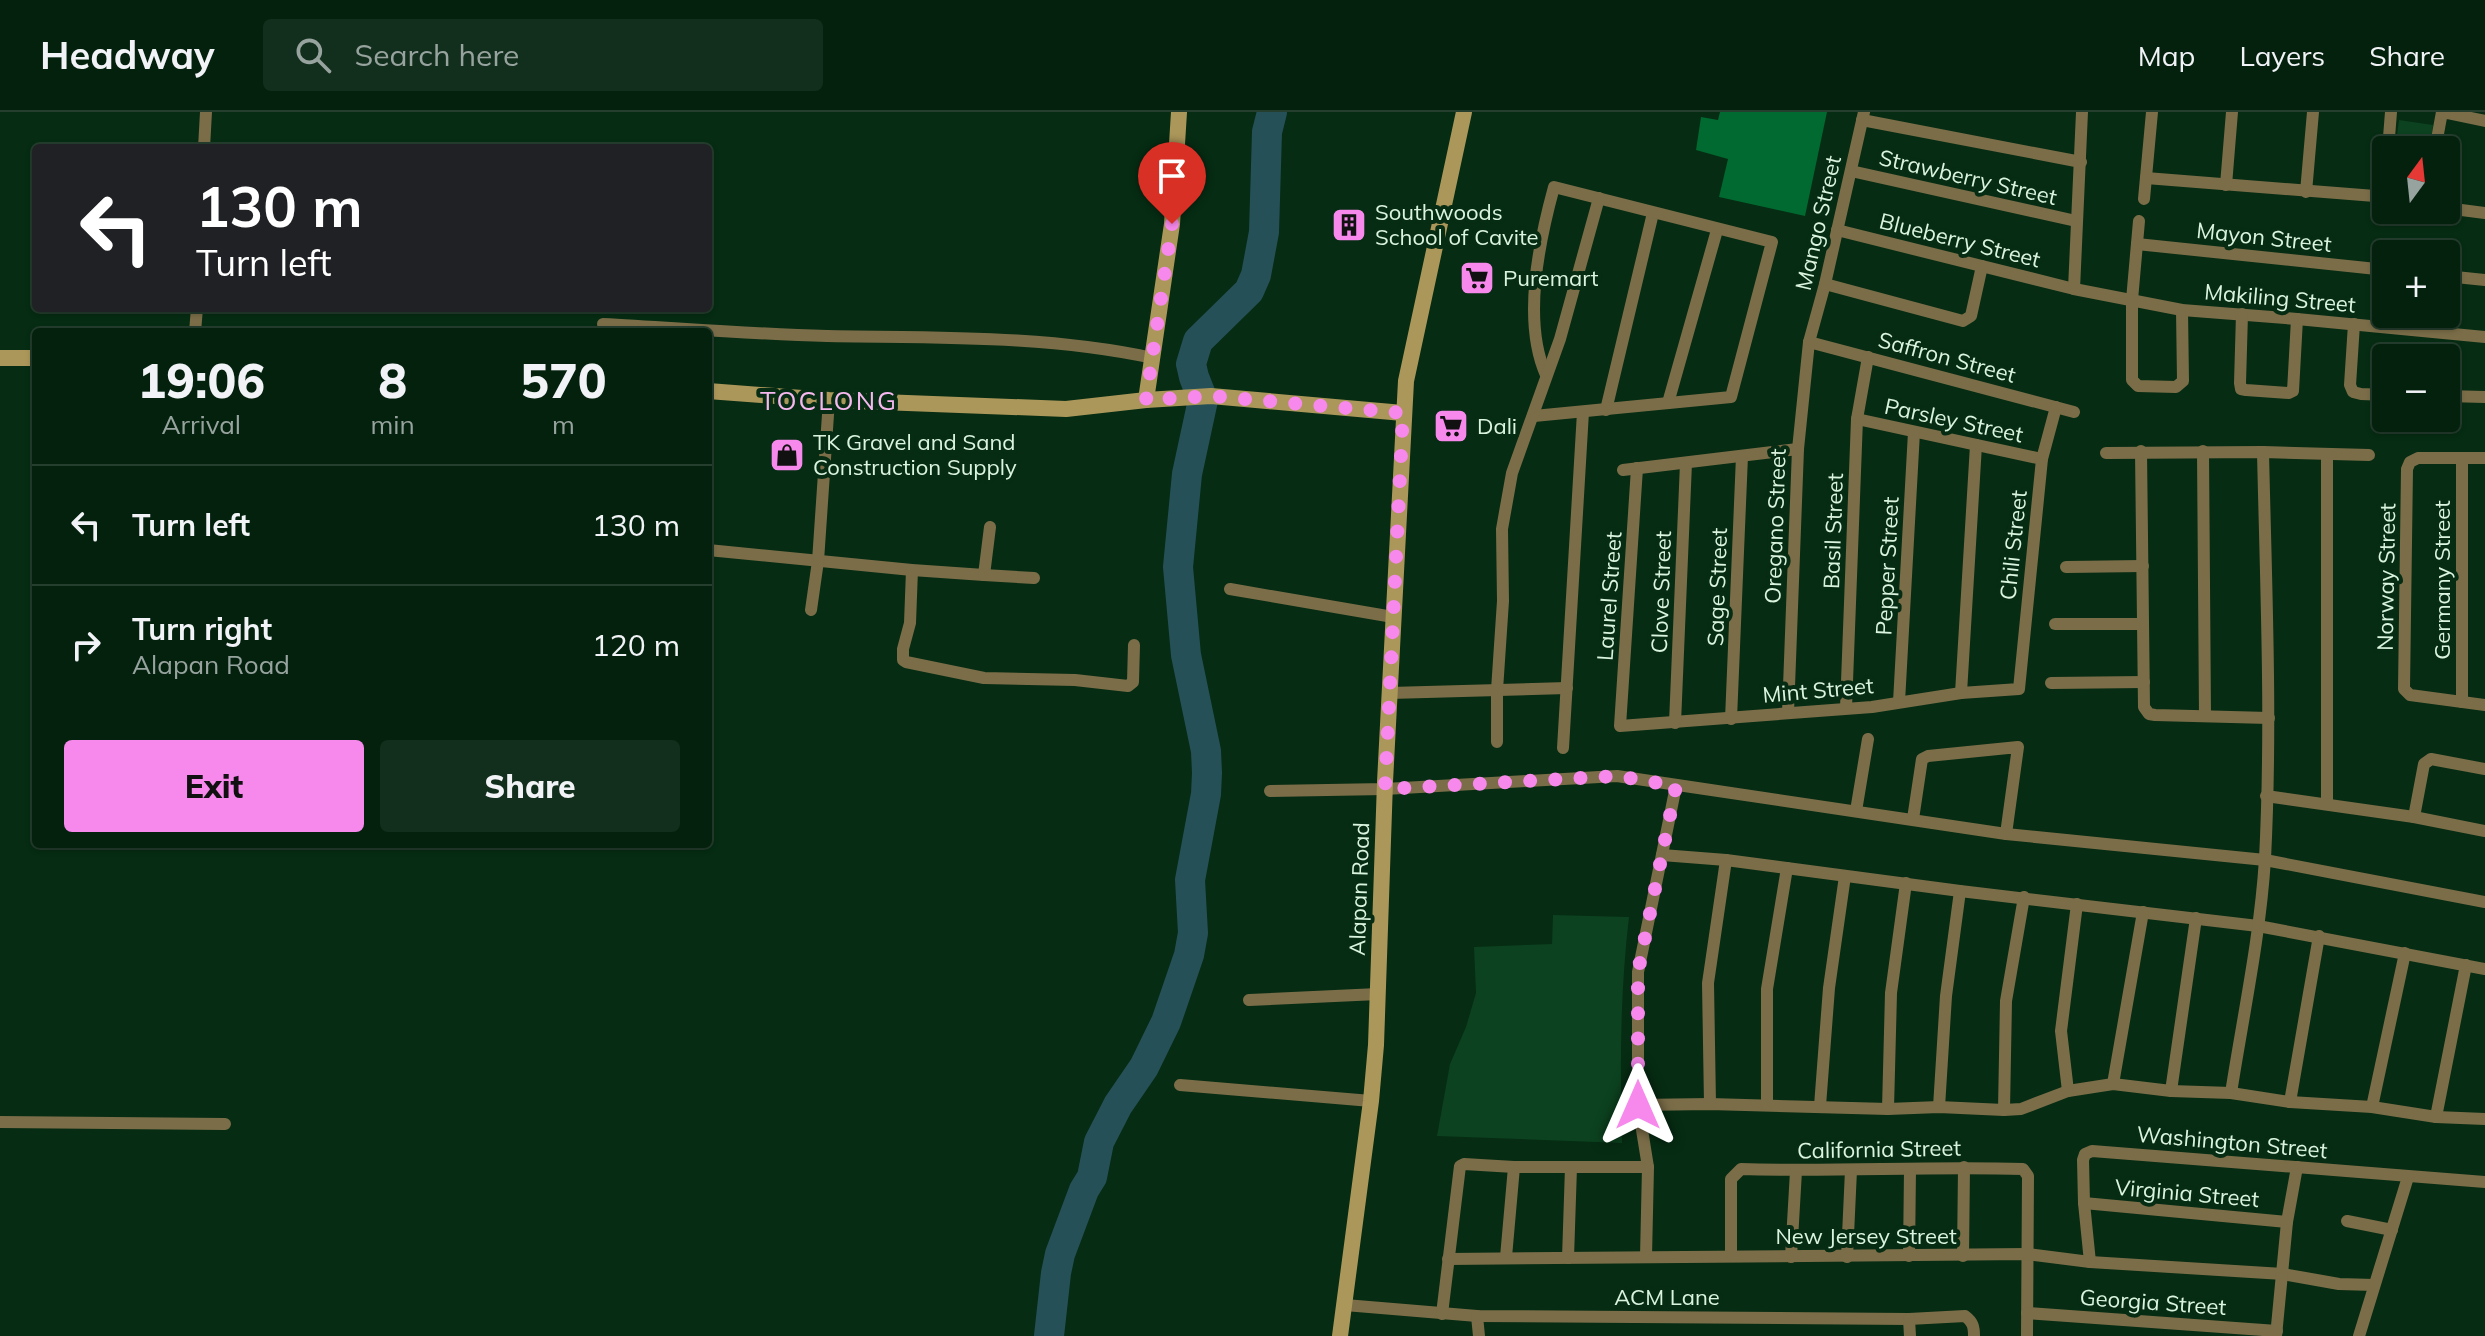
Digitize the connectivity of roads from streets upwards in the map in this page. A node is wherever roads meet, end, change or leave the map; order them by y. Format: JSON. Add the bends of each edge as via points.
{"nodes":[{"id":1,"x":206,"y":112,"type":"edge"},
{"id":2,"x":1179,"y":112,"type":"edge"},
{"id":3,"x":1464,"y":112,"type":"edge"},
{"id":4,"x":2082,"y":112,"type":"edge"},
{"id":5,"x":2152,"y":112,"type":"edge"},
{"id":6,"x":2232,"y":112,"type":"edge"},
{"id":7,"x":2313,"y":112,"type":"edge"},
{"id":8,"x":2391,"y":112,"type":"edge"},
{"id":9,"x":1863,"y":116,"type":"edge"},
{"id":10,"x":2485,"y":121,"type":"edge"},
{"id":11,"x":2389,"y":136,"type":"edge"},
{"id":12,"x":2438,"y":136,"type":"edge"},
{"id":13,"x":204,"y":144,"type":"edge"},
{"id":14,"x":2081,"y":162,"type":"junction"},
{"id":15,"x":1851,"y":171,"type":"junction"},
{"id":16,"x":2146,"y":178,"type":"junction"},
{"id":17,"x":2226,"y":185,"type":"junction"},
{"id":18,"x":2306,"y":192,"type":"junction"},
{"id":19,"x":2372,"y":196,"type":"edge"},
{"id":20,"x":1599,"y":198,"type":"junction"},
{"id":21,"x":2144,"y":199,"type":"dead end"},
{"id":22,"x":2460,"y":210,"type":"edge"},
{"id":23,"x":1653,"y":213,"type":"junction"},
{"id":24,"x":2485,"y":213,"type":"edge"},
{"id":25,"x":2076,"y":221,"type":"junction"},
{"id":26,"x":2139,"y":221,"type":"dead end"},
{"id":27,"x":1717,"y":230,"type":"junction"},
{"id":28,"x":1837,"y":230,"type":"junction"},
{"id":29,"x":2137,"y":244,"type":"junction"},
{"id":30,"x":1982,"y":266,"type":"junction"},
{"id":31,"x":2372,"y":269,"type":"edge"},
{"id":32,"x":2460,"y":277,"type":"edge"},
{"id":33,"x":2485,"y":280,"type":"edge"},
{"id":34,"x":1825,"y":284,"type":"junction"},
{"id":35,"x":2074,"y":289,"type":"junction"},
{"id":36,"x":2132,"y":300,"type":"junction"},
{"id":37,"x":2182,"y":310,"type":"junction"},
{"id":38,"x":2242,"y":314,"type":"junction"},
{"id":39,"x":2297,"y":319,"type":"junction"},
{"id":40,"x":603,"y":324,"type":"dead end"},
{"id":41,"x":2354,"y":324,"type":"junction"},
{"id":42,"x":673,"y":328,"type":"edge"},
{"id":43,"x":712,"y":330,"type":"edge"},
{"id":44,"x":2485,"y":337,"type":"edge"},
{"id":45,"x":1809,"y":342,"type":"junction"},
{"id":46,"x":1868,"y":357,"type":"junction"},
{"id":47,"x":0,"y":358,"type":"edge"},
{"id":48,"x":32,"y":358,"type":"edge"},
{"id":49,"x":1153,"y":358,"type":"junction"},
{"id":50,"x":1546,"y":375,"type":"junction"},
{"id":51,"x":712,"y":391,"type":"edge"},
{"id":52,"x":2372,"y":394,"type":"edge"},
{"id":53,"x":2460,"y":396,"type":"edge"},
{"id":54,"x":2485,"y":397,"type":"edge"},
{"id":55,"x":829,"y":400,"type":"junction"},
{"id":56,"x":1146,"y":400,"type":"junction"},
{"id":57,"x":1668,"y":403,"type":"junction"},
{"id":58,"x":2056,"y":407,"type":"junction"},
{"id":59,"x":1606,"y":410,"type":"junction"},
{"id":60,"x":1583,"y":412,"type":"junction"},
{"id":61,"x":2074,"y":412,"type":"dead end"},
{"id":62,"x":1403,"y":413,"type":"junction"},
{"id":63,"x":1534,"y":416,"type":"junction"},
{"id":64,"x":1857,"y":419,"type":"junction"},
{"id":65,"x":1914,"y":432,"type":"junction"},
{"id":66,"x":1976,"y":445,"type":"junction"},
{"id":67,"x":1798,"y":449,"type":"junction"},
{"id":68,"x":2141,"y":451,"type":"junction"},
{"id":69,"x":2203,"y":451,"type":"junction"},
{"id":70,"x":2263,"y":452,"type":"junction"},
{"id":71,"x":2106,"y":453,"type":"dead end"},
{"id":72,"x":2327,"y":454,"type":"junction"},
{"id":73,"x":2369,"y":455,"type":"dead end"},
{"id":74,"x":1742,"y":456,"type":"junction"},
{"id":75,"x":2462,"y":458,"type":"junction"},
{"id":76,"x":2485,"y":458,"type":"edge"},
{"id":77,"x":2042,"y":459,"type":"junction"},
{"id":78,"x":1686,"y":463,"type":"junction"},
{"id":79,"x":990,"y":527,"type":"dead end"},
{"id":80,"x":712,"y":550,"type":"edge"},
{"id":81,"x":818,"y":561,"type":"junction"},
{"id":82,"x":2143,"y":566,"type":"junction"},
{"id":83,"x":2066,"y":567,"type":"dead end"},
{"id":84,"x":912,"y":570,"type":"junction"},
{"id":85,"x":984,"y":575,"type":"junction"},
{"id":86,"x":1034,"y":578,"type":"dead end"},
{"id":87,"x":1230,"y":589,"type":"dead end"},
{"id":88,"x":811,"y":610,"type":"dead end"},
{"id":89,"x":1393,"y":617,"type":"junction"},
{"id":90,"x":2055,"y":624,"type":"dead end"},
{"id":91,"x":2143,"y":624,"type":"junction"},
{"id":92,"x":1134,"y":645,"type":"dead end"},
{"id":93,"x":2144,"y":682,"type":"junction"},
{"id":94,"x":2051,"y":683,"type":"dead end"},
{"id":95,"x":1567,"y":688,"type":"junction"},
{"id":96,"x":2019,"y":689,"type":"joint"},
{"id":97,"x":1497,"y":690,"type":"junction"},
{"id":98,"x":1390,"y":693,"type":"junction"},
{"id":99,"x":1961,"y":693,"type":"junction"},
{"id":100,"x":1899,"y":702,"type":"junction"},
{"id":101,"x":2462,"y":702,"type":"junction"},
{"id":102,"x":2485,"y":705,"type":"edge"},
{"id":103,"x":1846,"y":708,"type":"junction"},
{"id":104,"x":1788,"y":713,"type":"junction"},
{"id":105,"x":2205,"y":716,"type":"junction"},
{"id":106,"x":2269,"y":718,"type":"junction"},
{"id":107,"x":1731,"y":719,"type":"junction"},
{"id":108,"x":1675,"y":723,"type":"junction"},
{"id":109,"x":1620,"y":726,"type":"joint"},
{"id":110,"x":1868,"y":739,"type":"dead end"},
{"id":111,"x":1497,"y":742,"type":"dead end"},
{"id":112,"x":1563,"y":748,"type":"dead end"},
{"id":113,"x":2485,"y":769,"type":"edge"},
{"id":114,"x":1676,"y":786,"type":"junction"},
{"id":115,"x":1385,"y":789,"type":"junction"},
{"id":116,"x":1270,"y":791,"type":"dead end"},
{"id":117,"x":2266,"y":796,"type":"junction"},
{"id":118,"x":2327,"y":804,"type":"junction"},
{"id":119,"x":1856,"y":811,"type":"junction"},
{"id":120,"x":2414,"y":817,"type":"junction"},
{"id":121,"x":1913,"y":819,"type":"junction"},
{"id":122,"x":2485,"y":831,"type":"edge"},
{"id":123,"x":2006,"y":834,"type":"junction"},
{"id":124,"x":1662,"y":855,"type":"junction"},
{"id":125,"x":1726,"y":860,"type":"junction"},
{"id":126,"x":2265,"y":860,"type":"junction"},
{"id":127,"x":1787,"y":868,"type":"junction"},
{"id":128,"x":1845,"y":876,"type":"junction"},
{"id":129,"x":1906,"y":883,"type":"junction"},
{"id":130,"x":1960,"y":891,"type":"junction"},
{"id":131,"x":2024,"y":897,"type":"junction"},
{"id":132,"x":2485,"y":902,"type":"edge"},
{"id":133,"x":2077,"y":904,"type":"junction"},
{"id":134,"x":2143,"y":912,"type":"junction"},
{"id":135,"x":2196,"y":918,"type":"junction"},
{"id":136,"x":2258,"y":926,"type":"junction"},
{"id":137,"x":2319,"y":936,"type":"junction"},
{"id":138,"x":2405,"y":953,"type":"junction"},
{"id":139,"x":2466,"y":965,"type":"junction"},
{"id":140,"x":2485,"y":969,"type":"edge"},
{"id":141,"x":1378,"y":994,"type":"junction"},
{"id":142,"x":1249,"y":1000,"type":"dead end"},
{"id":143,"x":2113,"y":1084,"type":"junction"},
{"id":144,"x":1180,"y":1085,"type":"dead end"},
{"id":145,"x":2068,"y":1091,"type":"junction"},
{"id":146,"x":2171,"y":1091,"type":"junction"},
{"id":147,"x":2231,"y":1093,"type":"junction"},
{"id":148,"x":1371,"y":1101,"type":"junction"},
{"id":149,"x":2290,"y":1102,"type":"junction"},
{"id":150,"x":1710,"y":1104,"type":"junction"},
{"id":151,"x":1638,"y":1105,"type":"junction"},
{"id":152,"x":1767,"y":1105,"type":"junction"},
{"id":153,"x":1820,"y":1106,"type":"junction"},
{"id":154,"x":1939,"y":1107,"type":"junction"},
{"id":155,"x":2372,"y":1107,"type":"junction"},
{"id":156,"x":1888,"y":1109,"type":"junction"},
{"id":157,"x":2004,"y":1110,"type":"junction"},
{"id":158,"x":2436,"y":1117,"type":"junction"},
{"id":159,"x":2485,"y":1119,"type":"edge"},
{"id":160,"x":0,"y":1122,"type":"edge"},
{"id":161,"x":225,"y":1124,"type":"dead end"},
{"id":162,"x":1514,"y":1167,"type":"junction"},
{"id":163,"x":1571,"y":1167,"type":"junction"},
{"id":164,"x":1648,"y":1167,"type":"junction"},
{"id":165,"x":1964,"y":1167,"type":"junction"},
{"id":166,"x":2297,"y":1167,"type":"junction"},
{"id":167,"x":1910,"y":1169,"type":"junction"},
{"id":168,"x":1851,"y":1170,"type":"junction"},
{"id":169,"x":1796,"y":1171,"type":"junction"},
{"id":170,"x":2408,"y":1177,"type":"junction"},
{"id":171,"x":2485,"y":1182,"type":"edge"},
{"id":172,"x":2084,"y":1203,"type":"junction"},
{"id":173,"x":2347,"y":1221,"type":"dead end"},
{"id":174,"x":2287,"y":1222,"type":"junction"},
{"id":175,"x":2392,"y":1230,"type":"junction"},
{"id":176,"x":2027,"y":1254,"type":"junction"},
{"id":177,"x":1731,"y":1256,"type":"junction"},
{"id":178,"x":1909,"y":1256,"type":"junction"},
{"id":179,"x":1963,"y":1256,"type":"junction"},
{"id":180,"x":1506,"y":1257,"type":"junction"},
{"id":181,"x":1646,"y":1257,"type":"junction"},
{"id":182,"x":1791,"y":1257,"type":"junction"},
{"id":183,"x":1847,"y":1257,"type":"junction"},
{"id":184,"x":1568,"y":1258,"type":"junction"},
{"id":185,"x":1448,"y":1259,"type":"junction"},
{"id":186,"x":2090,"y":1262,"type":"junction"},
{"id":187,"x":2283,"y":1274,"type":"junction"},
{"id":188,"x":2374,"y":1285,"type":"junction"},
{"id":189,"x":1345,"y":1305,"type":"junction"},
{"id":190,"x":2027,"y":1313,"type":"junction"},
{"id":191,"x":1442,"y":1314,"type":"junction"},
{"id":192,"x":1477,"y":1316,"type":"junction"},
{"id":193,"x":1909,"y":1319,"type":"junction"},
{"id":194,"x":2277,"y":1333,"type":"edge"},
{"id":195,"x":1340,"y":1336,"type":"edge"},
{"id":196,"x":1479,"y":1336,"type":"edge"},
{"id":197,"x":1910,"y":1336,"type":"edge"},
{"id":198,"x":1974,"y":1336,"type":"edge"},
{"id":199,"x":2027,"y":1336,"type":"edge"},
{"id":200,"x":2359,"y":1336,"type":"edge"}],
"edges":[{"from":1,"to":13,"type":"street"},
{"from":2,"to":49,"type":"street","via":[[1172,224]]},
{"from":3,"to":62,"type":"street","name":"Alapan Road"},
{"from":4,"to":14,"type":"street"},
{"from":5,"to":16,"type":"street"},
{"from":6,"to":17,"type":"street"},
{"from":7,"to":18,"type":"street"},
{"from":8,"to":11,"type":"street"},
{"from":9,"to":14,"type":"street"},
{"from":9,"to":15,"type":"street","name":"Mango Street"},
{"from":10,"to":12,"type":"street","via":[[2442,112]]},
{"from":14,"to":25,"type":"street"},
{"from":15,"to":25,"type":"street","name":"Strawberry Street"},
{"from":15,"to":28,"type":"street","name":"Mango Street"},
{"from":16,"to":17,"type":"street"},
{"from":16,"to":21,"type":"street"},
{"from":17,"to":18,"type":"street"},
{"from":18,"to":19,"type":"street"},
{"from":20,"to":23,"type":"street"},
{"from":20,"to":50,"type":"street"},
{"from":20,"to":50,"type":"street","via":[[1554,187],[1535,298],[1537,353]]},
{"from":22,"to":24,"type":"street"},
{"from":23,"to":27,"type":"street"},
{"from":23,"to":59,"type":"street"},
{"from":25,"to":35,"type":"street"},
{"from":26,"to":29,"type":"street"},
{"from":27,"to":57,"type":"street"},
{"from":27,"to":57,"type":"street","via":[[1772,242],[1731,397]]},
{"from":28,"to":30,"type":"street","name":"Blueberry Street"},
{"from":28,"to":34,"type":"street","name":"Mango Street"},
{"from":29,"to":31,"type":"street","name":"Mayon Street"},
{"from":29,"to":36,"type":"street"},
{"from":30,"to":34,"type":"street","via":[[1971,316],[1963,321]]},
{"from":30,"to":35,"type":"street","name":"Blueberry Street"},
{"from":32,"to":33,"type":"street"},
{"from":34,"to":45,"type":"street","name":"Mango Street"},
{"from":35,"to":36,"type":"street","name":"Makiling Street"},
{"from":36,"to":37,"type":"street","name":"Makiling Street"},
{"from":36,"to":37,"type":"street","via":[[2132,380],[2138,386],[2180,386],[2183,381]]},
{"from":37,"to":38,"type":"street","name":"Makiling Street"},
{"from":38,"to":39,"type":"street","name":"Makiling Street"},
{"from":38,"to":39,"type":"street","via":[[2241,389],[2293,391]]},
{"from":39,"to":41,"type":"street","name":"Makiling Street"},
{"from":40,"to":42,"type":"street"},
{"from":41,"to":44,"type":"street","name":"Makiling Street"},
{"from":41,"to":52,"type":"street","via":[[2350,385],[2353,392]]},
{"from":43,"to":49,"type":"street","via":[[999,339],[1107,348]]},
{"from":45,"to":46,"type":"street","name":"Saffron Street"},
{"from":45,"to":67,"type":"street","name":"Oregano Street"},
{"from":46,"to":58,"type":"street","name":"Saffron Street"},
{"from":46,"to":64,"type":"street","name":"Basil Street"},
{"from":47,"to":48,"type":"street"},
{"from":49,"to":56,"type":"street"},
{"from":50,"to":63,"type":"street"},
{"from":51,"to":55,"type":"street"},
{"from":53,"to":54,"type":"street"},
{"from":55,"to":56,"type":"street","via":[[1066,409]]},
{"from":55,"to":81,"type":"street"},
{"from":56,"to":62,"type":"street","via":[[1211,396]]},
{"from":57,"to":59,"type":"street"},
{"from":58,"to":61,"type":"street","name":"Saffron Street"},
{"from":58,"to":77,"type":"street","name":"Chili Street"},
{"from":59,"to":60,"type":"street"},
{"from":60,"to":63,"type":"street"},
{"from":60,"to":95,"type":"street"},
{"from":62,"to":89,"type":"street","name":"Alapan Road"},
{"from":63,"to":97,"type":"street","via":[[1512,473],[1502,529]]},
{"from":64,"to":65,"type":"street","name":"Parsley Street"},
{"from":64,"to":103,"type":"street","name":"Basil Street"},
{"from":65,"to":66,"type":"street","name":"Parsley Street"},
{"from":65,"to":100,"type":"street","name":"Pepper Street"},
{"from":66,"to":77,"type":"street","name":"Parsley Street"},
{"from":66,"to":99,"type":"street"},
{"from":67,"to":74,"type":"street"},
{"from":67,"to":104,"type":"street","name":"Oregano Street"},
{"from":68,"to":69,"type":"street"},
{"from":68,"to":71,"type":"street"},
{"from":68,"to":82,"type":"street"},
{"from":69,"to":70,"type":"street"},
{"from":69,"to":105,"type":"street"},
{"from":70,"to":72,"type":"street"},
{"from":70,"to":106,"type":"street"},
{"from":72,"to":73,"type":"street"},
{"from":72,"to":118,"type":"street"},
{"from":74,"to":78,"type":"street"},
{"from":74,"to":107,"type":"street","name":"Sage Street"},
{"from":75,"to":76,"type":"street"},
{"from":75,"to":101,"type":"street","name":"Germany Street"},
{"from":75,"to":101,"type":"street","name":"Norway Street","via":[[2418,458],[2407,469],[2406,693]]},
{"from":77,"to":96,"type":"street","name":"Chili Street"},
{"from":78,"to":108,"type":"street","name":"Clove Street"},
{"from":78,"to":109,"type":"street","name":"Laurel Street","via":[[1630,469]]},
{"from":79,"to":85,"type":"street"},
{"from":80,"to":81,"type":"street"},
{"from":81,"to":84,"type":"street"},
{"from":81,"to":88,"type":"street"},
{"from":82,"to":83,"type":"street"},
{"from":82,"to":91,"type":"street"},
{"from":84,"to":85,"type":"street"},
{"from":84,"to":92,"type":"street","via":[[906,662],[984,678],[1128,686],[1133,682]]},
{"from":85,"to":86,"type":"street"},
{"from":87,"to":89,"type":"street"},
{"from":89,"to":98,"type":"street","name":"Alapan Road"},
{"from":90,"to":91,"type":"street"},
{"from":91,"to":93,"type":"street"},
{"from":93,"to":94,"type":"street"},
{"from":93,"to":105,"type":"street","via":[[2149,714]]},
{"from":95,"to":97,"type":"street"},
{"from":95,"to":112,"type":"street"},
{"from":96,"to":99,"type":"street","name":"Mint Street"},
{"from":97,"to":98,"type":"street"},
{"from":97,"to":111,"type":"street"},
{"from":98,"to":115,"type":"street","name":"Alapan Road"},
{"from":99,"to":100,"type":"street","name":"Mint Street"},
{"from":100,"to":103,"type":"street","name":"Mint Street"},
{"from":101,"to":102,"type":"street"},
{"from":103,"to":104,"type":"street","name":"Mint Street"},
{"from":104,"to":107,"type":"street","name":"Mint Street"},
{"from":105,"to":106,"type":"street"},
{"from":106,"to":117,"type":"street"},
{"from":107,"to":108,"type":"street","name":"Mint Street"},
{"from":108,"to":109,"type":"street","name":"Mint Street"},
{"from":110,"to":119,"type":"street"},
{"from":113,"to":120,"type":"street","via":[[2427,761]]},
{"from":114,"to":115,"type":"street","via":[[1617,776]]},
{"from":114,"to":119,"type":"street"},
{"from":114,"to":124,"type":"street"},
{"from":115,"to":116,"type":"street"},
{"from":115,"to":141,"type":"street","name":"Alapan Road"},
{"from":117,"to":118,"type":"street"},
{"from":117,"to":126,"type":"street"},
{"from":118,"to":120,"type":"street"},
{"from":119,"to":121,"type":"street"},
{"from":120,"to":122,"type":"street"},
{"from":121,"to":123,"type":"street"},
{"from":121,"to":123,"type":"street","via":[[1922,759],[2018,747]]},
{"from":123,"to":126,"type":"street"},
{"from":124,"to":125,"type":"street"},
{"from":124,"to":151,"type":"street","via":[[1638,972]]},
{"from":125,"to":127,"type":"street"},
{"from":125,"to":150,"type":"street","via":[[1708,983]]},
{"from":126,"to":132,"type":"street"},
{"from":126,"to":136,"type":"street"},
{"from":127,"to":128,"type":"street"},
{"from":127,"to":152,"type":"street","via":[[1767,989]]},
{"from":128,"to":129,"type":"street"},
{"from":128,"to":153,"type":"street"},
{"from":129,"to":130,"type":"street"},
{"from":129,"to":156,"type":"street","via":[[1891,993]]},
{"from":130,"to":131,"type":"street"},
{"from":130,"to":154,"type":"street"},
{"from":131,"to":133,"type":"street"},
{"from":131,"to":157,"type":"street","via":[[2006,1001]]},
{"from":133,"to":134,"type":"street"},
{"from":133,"to":145,"type":"street","via":[[2061,1031]]},
{"from":134,"to":135,"type":"street"},
{"from":134,"to":143,"type":"street"},
{"from":135,"to":136,"type":"street"},
{"from":135,"to":146,"type":"street"},
{"from":136,"to":137,"type":"street"},
{"from":136,"to":147,"type":"street"},
{"from":137,"to":138,"type":"street"},
{"from":137,"to":149,"type":"street"},
{"from":138,"to":139,"type":"street"},
{"from":138,"to":155,"type":"street"},
{"from":139,"to":140,"type":"street"},
{"from":139,"to":158,"type":"street"},
{"from":141,"to":142,"type":"street"},
{"from":141,"to":148,"type":"street","name":"Alapan Road"},
{"from":143,"to":145,"type":"street"},
{"from":143,"to":146,"type":"street"},
{"from":144,"to":148,"type":"street"},
{"from":145,"to":157,"type":"street"},
{"from":146,"to":147,"type":"street"},
{"from":147,"to":149,"type":"street"},
{"from":148,"to":189,"type":"street","name":"Alapan Road"},
{"from":149,"to":155,"type":"street"},
{"from":150,"to":151,"type":"street"},
{"from":150,"to":152,"type":"street"},
{"from":151,"to":164,"type":"street"},
{"from":152,"to":153,"type":"street"},
{"from":153,"to":156,"type":"street"},
{"from":154,"to":156,"type":"street"},
{"from":154,"to":157,"type":"street"},
{"from":155,"to":158,"type":"street"},
{"from":158,"to":159,"type":"street"},
{"from":160,"to":161,"type":"street"},
{"from":162,"to":163,"type":"street"},
{"from":162,"to":180,"type":"street"},
{"from":162,"to":185,"type":"street","via":[[1460,1166]]},
{"from":163,"to":164,"type":"street"},
{"from":163,"to":184,"type":"street"},
{"from":164,"to":181,"type":"street"},
{"from":165,"to":167,"type":"street","name":"California Street"},
{"from":165,"to":176,"type":"street","name":"California Street","via":[[2026,1172]]},
{"from":165,"to":179,"type":"street"},
{"from":166,"to":170,"type":"street","name":"Washington Street"},
{"from":166,"to":172,"type":"street","name":"Washington Street","via":[[2092,1151],[2083,1160]]},
{"from":166,"to":174,"type":"street"},
{"from":167,"to":168,"type":"street","name":"California Street"},
{"from":167,"to":178,"type":"street"},
{"from":168,"to":169,"type":"street","name":"California Street"},
{"from":168,"to":183,"type":"street"},
{"from":169,"to":177,"type":"street","name":"California Street","via":[[1735,1173]]},
{"from":169,"to":182,"type":"street"},
{"from":170,"to":171,"type":"street","name":"Washington Street"},
{"from":170,"to":175,"type":"street"},
{"from":172,"to":174,"type":"street","name":"Virginia Street"},
{"from":172,"to":186,"type":"street","name":"Washington Street"},
{"from":173,"to":175,"type":"street"},
{"from":174,"to":187,"type":"street"},
{"from":175,"to":188,"type":"street"},
{"from":176,"to":179,"type":"street","name":"New Jersey Street"},
{"from":176,"to":186,"type":"street","name":"New Jersey Street"},
{"from":176,"to":190,"type":"street"},
{"from":177,"to":181,"type":"street","name":"New Jersey Street"},
{"from":177,"to":182,"type":"street","name":"New Jersey Street"},
{"from":178,"to":179,"type":"street","name":"New Jersey Street"},
{"from":178,"to":183,"type":"street","name":"New Jersey Street"},
{"from":180,"to":184,"type":"street","name":"New Jersey Street"},
{"from":180,"to":185,"type":"street","name":"New Jersey Street"},
{"from":181,"to":184,"type":"street","name":"New Jersey Street"},
{"from":182,"to":183,"type":"street","name":"New Jersey Street"},
{"from":185,"to":191,"type":"street"},
{"from":186,"to":187,"type":"street","name":"New Jersey Street"},
{"from":187,"to":188,"type":"street","name":"New Jersey Street"},
{"from":187,"to":194,"type":"street"},
{"from":188,"to":200,"type":"street"},
{"from":189,"to":191,"type":"street","name":"ACM Lane"},
{"from":189,"to":195,"type":"street","name":"Alapan Road"},
{"from":190,"to":194,"type":"street","name":"Georgia Street"},
{"from":190,"to":199,"type":"street"},
{"from":191,"to":192,"type":"street","name":"ACM Lane"},
{"from":192,"to":193,"type":"street","name":"ACM Lane"},
{"from":192,"to":196,"type":"street"},
{"from":193,"to":197,"type":"street"},
{"from":193,"to":198,"type":"street","name":"ACM Lane","via":[[1965,1316]]}]}
